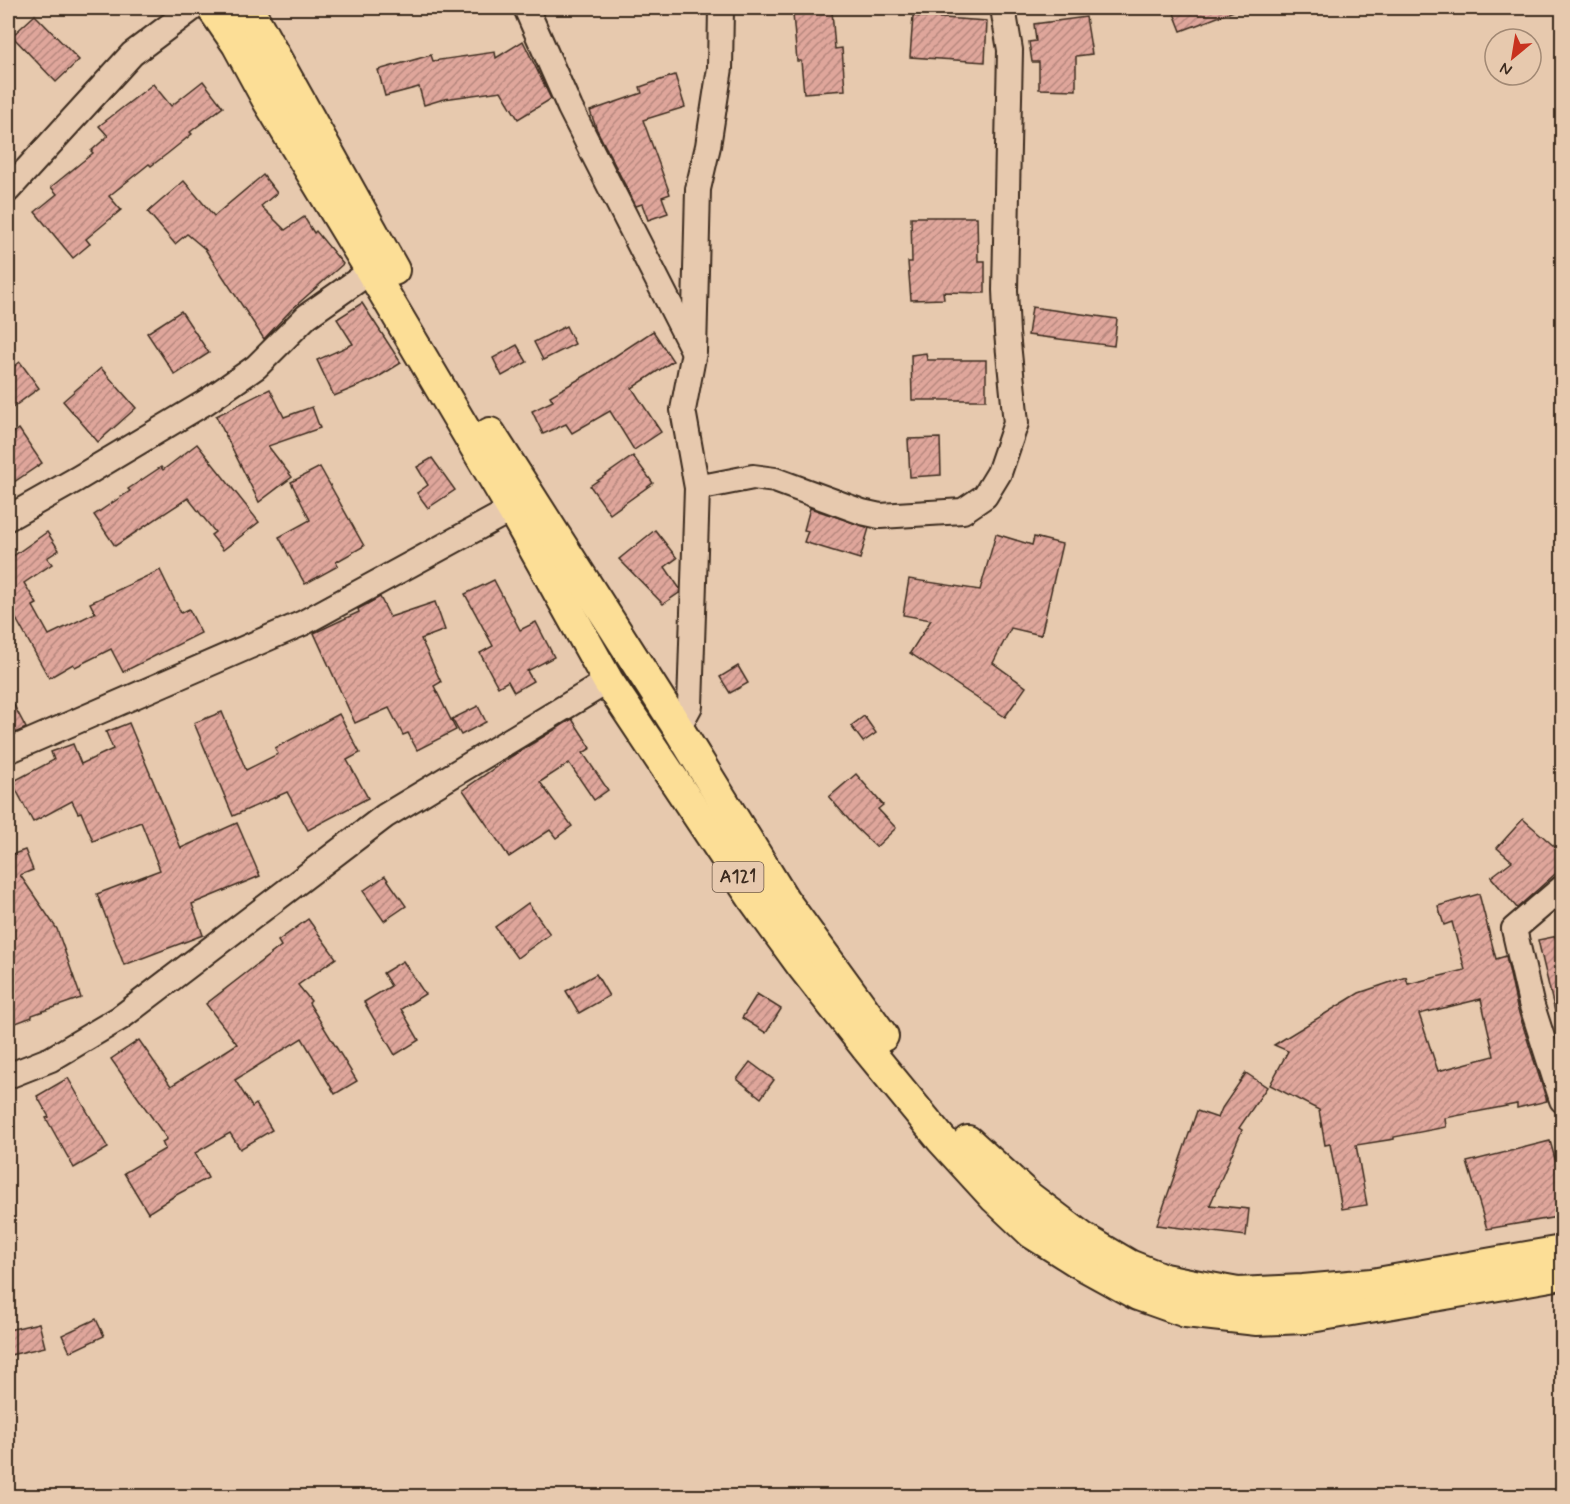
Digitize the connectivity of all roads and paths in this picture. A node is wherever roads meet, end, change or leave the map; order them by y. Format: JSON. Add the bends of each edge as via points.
{"nodes":[{"id":1,"x":193,"y":8,"type":"edge"},
{"id":2,"x":212,"y":8,"type":"edge"},
{"id":3,"x":248,"y":8,"type":"edge"},
{"id":4,"x":526,"y":8,"type":"edge"},
{"id":5,"x":721,"y":8,"type":"edge"},
{"id":6,"x":1003,"y":8,"type":"edge"},
{"id":7,"x":8,"y":189,"type":"edge"},
{"id":8,"x":371,"y":270,"type":"junction"},
{"id":9,"x":694,"y":352,"type":"junction"},
{"id":10,"x":697,"y":488,"type":"junction"},
{"id":11,"x":512,"y":509,"type":"junction"},
{"id":12,"x":8,"y":518,"type":"edge"},
{"id":13,"x":608,"y":681,"type":"junction"},
{"id":14,"x":678,"y":728,"type":"junction"},
{"id":15,"x":8,"y":751,"type":"edge"},
{"id":16,"x":1563,"y":888,"type":"edge"},
{"id":17,"x":8,"y":1076,"type":"edge"},
{"id":18,"x":1563,"y":1100,"type":"edge"},
{"id":19,"x":1563,"y":1251,"type":"edge"},
{"id":20,"x":1563,"y":1274,"type":"edge"}],
"edges":[{"from":1,"to":7,"type":"street","via":[[132,54]]},
{"from":2,"to":8,"type":"main road","number":"A121"},
{"from":3,"to":14,"type":"main road","number":"A121","via":[[357,207],[481,420]]},
{"from":4,"to":9,"type":"street","via":[[570,108]]},
{"from":5,"to":9,"type":"street","via":[[720,68],[698,189]]},
{"from":6,"to":10,"type":"street","via":[[1010,50],[1005,290],[1016,423],[999,473],[985,495],[963,511],[880,516],[775,480],[753,477]]},
{"from":8,"to":11,"type":"main road","number":"A121"},
{"from":8,"to":12,"type":"street","via":[[307,316],[256,367],[206,402]]},
{"from":9,"to":10,"type":"street","via":[[683,410]]},
{"from":10,"to":14,"type":"street","via":[[690,706]]},
{"from":11,"to":13,"type":"main road","number":"A121"},
{"from":11,"to":15,"type":"street","via":[[303,623]]},
{"from":13,"to":17,"type":"street","via":[[385,816],[120,1018],[51,1059]]},
{"from":13,"to":20,"type":"main road","number":"A121","via":[[754,900],[868,1050],[995,1198],[1032,1233],[1078,1262],[1138,1295],[1186,1312],[1257,1320],[1326,1315]]},
{"from":14,"to":19,"type":"main road","number":"A121","via":[[784,900],[919,1082],[971,1146],[1083,1238],[1164,1280],[1238,1293],[1372,1284]]},
{"from":16,"to":18,"type":"street","via":[[1514,928],[1531,1003]]}]}
